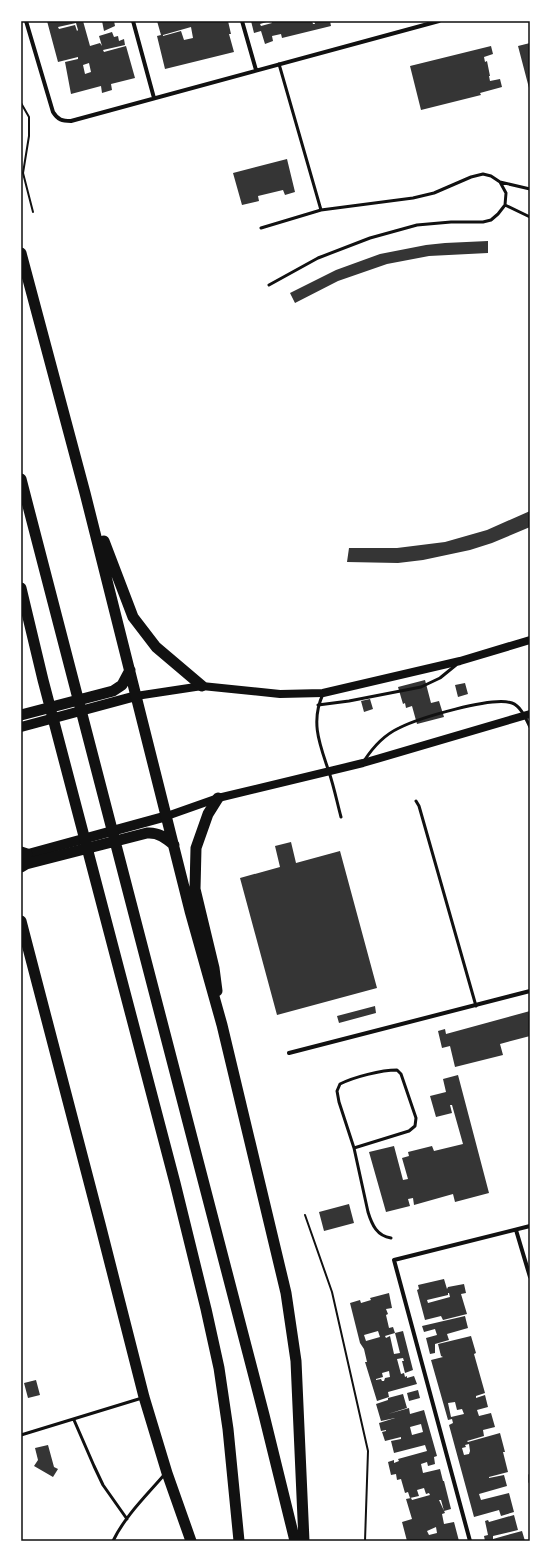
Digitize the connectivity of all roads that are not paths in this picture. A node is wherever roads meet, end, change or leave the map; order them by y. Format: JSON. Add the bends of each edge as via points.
{"nodes":[{"id":1,"x":26,"y":21,"type":"edge"},
{"id":2,"x":133,"y":21,"type":"edge"},
{"id":3,"x":242,"y":21,"type":"edge"},
{"id":4,"x":439,"y":21,"type":"edge"},
{"id":5,"x":279,"y":64,"type":"junction"},
{"id":6,"x":256,"y":70,"type":"junction"},
{"id":7,"x":154,"y":98,"type":"junction"},
{"id":8,"x":500,"y":182,"type":"junction"},
{"id":9,"x":530,"y":189,"type":"edge"},
{"id":10,"x":505,"y":205,"type":"junction"},
{"id":11,"x":321,"y":210,"type":"junction"},
{"id":12,"x":530,"y":217,"type":"edge"},
{"id":13,"x":261,"y":228,"type":"dead end"},
{"id":14,"x":21,"y":253,"type":"edge"},
{"id":15,"x":269,"y":285,"type":"dead end"},
{"id":16,"x":21,"y":479,"type":"edge"},
{"id":17,"x":85,"y":493,"type":"junction"},
{"id":18,"x":21,"y":588,"type":"edge"},
{"id":19,"x":530,"y":640,"type":"edge"},
{"id":20,"x":460,"y":661,"type":"junction"},
{"id":21,"x":130,"y":670,"type":"junction"},
{"id":22,"x":202,"y":686,"type":"junction"},
{"id":23,"x":324,"y":693,"type":"junction"},
{"id":24,"x":136,"y":696,"type":"junction"},
{"id":25,"x":318,"y":705,"type":"junction"},
{"id":26,"x":21,"y":715,"type":"edge"},
{"id":27,"x":527,"y":715,"type":"edge"},
{"id":28,"x":21,"y":727,"type":"edge"},
{"id":29,"x":530,"y":727,"type":"edge"},
{"id":30,"x":363,"y":763,"type":"junction"},
{"id":31,"x":329,"y":772,"type":"junction"},
{"id":32,"x":218,"y":798,"type":"junction"},
{"id":33,"x":416,"y":801,"type":"dead end"},
{"id":34,"x":167,"y":816,"type":"junction"},
{"id":35,"x":341,"y":817,"type":"dead end"},
{"id":36,"x":174,"y":845,"type":"junction"},
{"id":37,"x":23,"y":854,"type":"edge"},
{"id":38,"x":21,"y":867,"type":"edge"},
{"id":39,"x":21,"y":921,"type":"edge"},
{"id":40,"x":21,"y":937,"type":"edge"},
{"id":41,"x":29,"y":951,"type":"junction"},
{"id":42,"x":530,"y":991,"type":"edge"},
{"id":43,"x":476,"y":1006,"type":"junction"},
{"id":44,"x":222,"y":1025,"type":"junction"},
{"id":45,"x":289,"y":1053,"type":"dead end"},
{"id":46,"x":354,"y":1148,"type":"junction"},
{"id":47,"x":530,"y":1226,"type":"edge"},
{"id":48,"x":516,"y":1230,"type":"junction"},
{"id":49,"x":391,"y":1238,"type":"dead end"},
{"id":50,"x":530,"y":1277,"type":"edge"},
{"id":51,"x":144,"y":1397,"type":"junction"},
{"id":52,"x":74,"y":1420,"type":"junction"},
{"id":53,"x":21,"y":1435,"type":"edge"},
{"id":54,"x":167,"y":1473,"type":"junction"},
{"id":55,"x":530,"y":1475,"type":"edge"},
{"id":56,"x":530,"y":1482,"type":"edge"},
{"id":57,"x":127,"y":1519,"type":"junction"},
{"id":58,"x":113,"y":1541,"type":"edge"},
{"id":59,"x":191,"y":1541,"type":"edge"},
{"id":60,"x":239,"y":1541,"type":"edge"},
{"id":61,"x":295,"y":1541,"type":"edge"},
{"id":62,"x":304,"y":1541,"type":"edge"},
{"id":63,"x":470,"y":1541,"type":"edge"}],
"edges":[{"from":1,"to":7,"type":"street","via":[[54,112],[61,120],[71,121]]},
{"from":2,"to":7,"type":"street"},
{"from":3,"to":6,"type":"street"},
{"from":4,"to":5,"type":"street"},
{"from":5,"to":6,"type":"street"},
{"from":5,"to":11,"type":"lane"},
{"from":6,"to":7,"type":"street"},
{"from":8,"to":9,"type":"lane"},
{"from":8,"to":10,"type":"lane","via":[[506,192]]},
{"from":8,"to":11,"type":"lane","via":[[483,174],[434,193],[413,198]]},
{"from":10,"to":12,"type":"lane"},
{"from":10,"to":15,"type":"lane","via":[[491,220],[483,222],[417,226],[370,238],[318,258]]},
{"from":11,"to":13,"type":"lane"},
{"from":14,"to":17,"type":"highway"},
{"from":16,"to":61,"type":"highway"},
{"from":17,"to":21,"type":"highway"},
{"from":17,"to":22,"type":"highway","via":[[133,617],[156,647]]},
{"from":18,"to":60,"type":"highway","via":[[175,1183],[216,1354],[228,1429]]},
{"from":19,"to":20,"type":"main road"},
{"from":20,"to":23,"type":"main road"},
{"from":20,"to":25,"type":"lane","via":[[440,678],[421,687]]},
{"from":21,"to":24,"type":"highway"},
{"from":21,"to":26,"type":"highway","via":[[122,685],[113,691]]},
{"from":22,"to":23,"type":"main road","via":[[280,694]]},
{"from":22,"to":24,"type":"main road"},
{"from":23,"to":25,"type":"lane"},
{"from":24,"to":28,"type":"main road"},
{"from":24,"to":34,"type":"highway"},
{"from":25,"to":31,"type":"lane","via":[[316,716],[319,740]]},
{"from":27,"to":29,"type":"lane"},
{"from":27,"to":30,"type":"main road"},
{"from":27,"to":30,"type":"lane","via":[[511,703],[502,702],[456,709],[422,718],[398,728],[386,737],[372,749]]},
{"from":30,"to":31,"type":"main road"},
{"from":31,"to":32,"type":"main road"},
{"from":31,"to":35,"type":"lane"},
{"from":32,"to":34,"type":"main road"},
{"from":32,"to":44,"type":"highway","via":[[208,814],[196,848],[195,889],[214,968]]},
{"from":33,"to":43,"type":"lane"},
{"from":34,"to":36,"type":"highway"},
{"from":34,"to":37,"type":"main road"},
{"from":36,"to":38,"type":"highway","via":[[153,832]]},
{"from":36,"to":44,"type":"highway"},
{"from":39,"to":41,"type":"highway"},
{"from":40,"to":41,"type":"highway"},
{"from":41,"to":51,"type":"highway"},
{"from":42,"to":43,"type":"street"},
{"from":43,"to":45,"type":"street"},
{"from":44,"to":62,"type":"highway","via":[[286,1293],[296,1361]]},
{"from":46,"to":46,"type":"lane","via":[[410,1131],[414,1126],[416,1118],[401,1074],[397,1070],[347,1080],[340,1084],[337,1091],[339,1102]]},
{"from":46,"to":49,"type":"lane","via":[[371,1223],[380,1234]]},
{"from":47,"to":48,"type":"street"},
{"from":48,"to":50,"type":"street"},
{"from":48,"to":63,"type":"street","via":[[394,1260]]},
{"from":51,"to":52,"type":"lane"},
{"from":51,"to":54,"type":"highway"},
{"from":52,"to":53,"type":"lane"},
{"from":52,"to":57,"type":"lane","via":[[103,1486]]},
{"from":54,"to":57,"type":"lane"},
{"from":54,"to":59,"type":"highway"},
{"from":55,"to":56,"type":"lane"},
{"from":57,"to":58,"type":"lane","via":[[118,1529]]}]}
